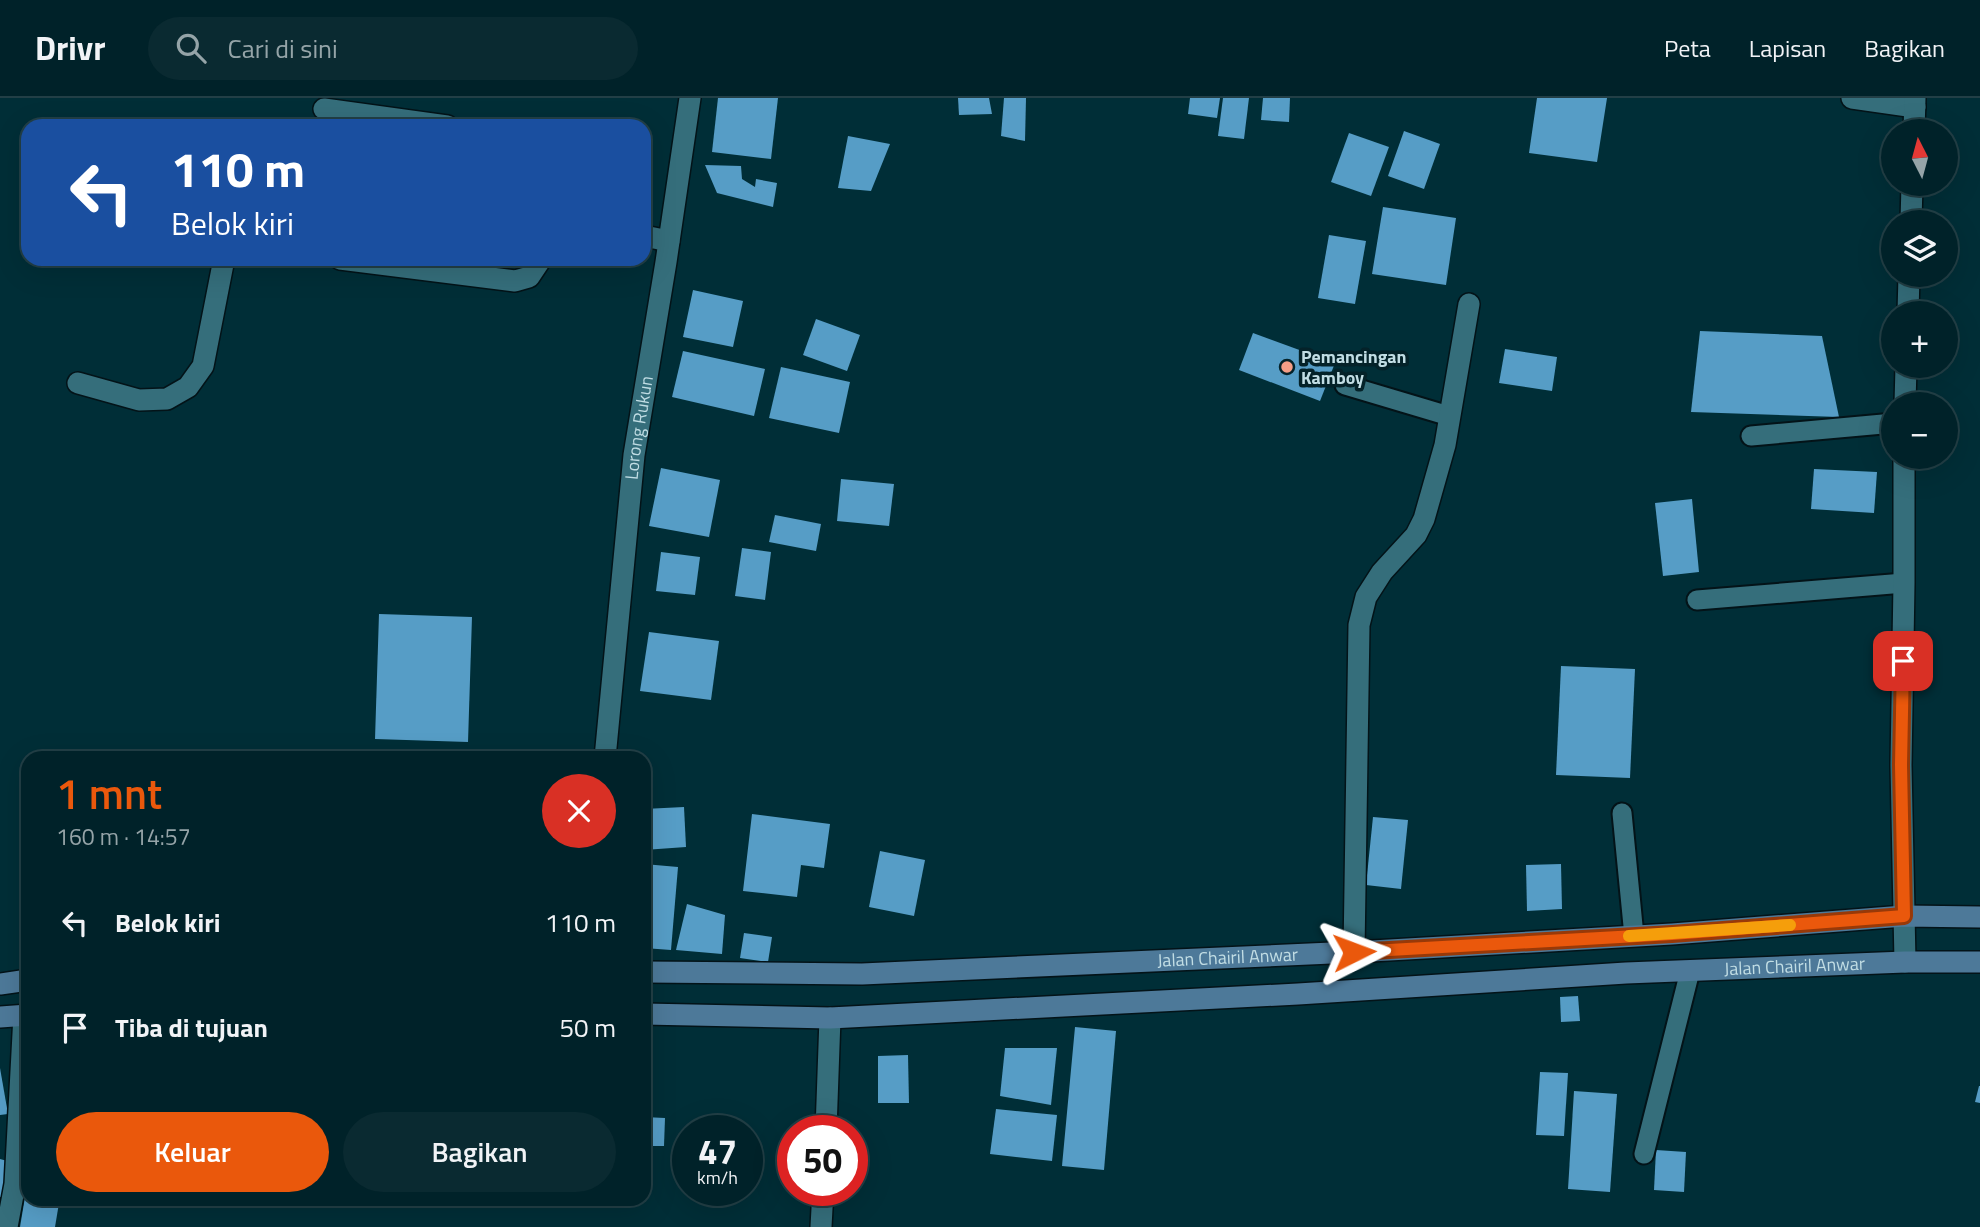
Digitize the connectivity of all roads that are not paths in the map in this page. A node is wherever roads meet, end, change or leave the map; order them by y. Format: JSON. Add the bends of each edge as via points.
{"nodes":[{"id":1,"x":690,"y":98,"type":"edge"},
{"id":2,"x":1852,"y":98,"type":"edge"},
{"id":3,"x":1915,"y":102,"type":"edge"},
{"id":4,"x":324,"y":109,"type":"dead end"},
{"id":5,"x":396,"y":119,"type":"edge"},
{"id":6,"x":651,"y":237,"type":"edge"},
{"id":7,"x":669,"y":240,"type":"junction"},
{"id":8,"x":223,"y":266,"type":"edge"},
{"id":9,"x":396,"y":266,"type":"edge"},
{"id":10,"x":536,"y":266,"type":"edge"},
{"id":11,"x":1469,"y":304,"type":"dead end"},
{"id":12,"x":78,"y":383,"type":"dead end"},
{"id":13,"x":1345,"y":384,"type":"dead end"},
{"id":14,"x":1450,"y":416,"type":"junction"},
{"id":15,"x":1881,"y":424,"type":"edge"},
{"id":16,"x":1751,"y":436,"type":"dead end"},
{"id":17,"x":1903,"y":469,"type":"edge"},
{"id":18,"x":1905,"y":583,"type":"junction"},
{"id":19,"x":1698,"y":600,"type":"dead end"},
{"id":20,"x":606,"y":751,"type":"edge"},
{"id":21,"x":1622,"y":813,"type":"dead end"},
{"id":22,"x":1904,"y":916,"type":"junction"},
{"id":23,"x":1980,"y":917,"type":"edge"},
{"id":24,"x":1634,"y":936,"type":"junction"},
{"id":25,"x":1354,"y":952,"type":"junction"},
{"id":26,"x":1905,"y":962,"type":"junction"},
{"id":27,"x":1980,"y":962,"type":"edge"},
{"id":28,"x":1690,"y":971,"type":"junction"},
{"id":29,"x":651,"y":972,"type":"edge"},
{"id":30,"x":21,"y":982,"type":"edge"},
{"id":31,"x":0,"y":984,"type":"edge"},
{"id":32,"x":651,"y":1014,"type":"edge"},
{"id":33,"x":21,"y":1015,"type":"edge"},
{"id":34,"x":0,"y":1017,"type":"edge"},
{"id":35,"x":830,"y":1018,"type":"junction"},
{"id":36,"x":21,"y":1092,"type":"edge"},
{"id":37,"x":826,"y":1115,"type":"edge"},
{"id":38,"x":1644,"y":1154,"type":"dead end"},
{"id":39,"x":822,"y":1206,"type":"edge"},
{"id":40,"x":7,"y":1227,"type":"edge"},
{"id":41,"x":821,"y":1227,"type":"edge"}],
"edges":[{"from":1,"to":7,"type":"street","name":"Lorong Rukun"},
{"from":2,"to":3,"type":"street"},
{"from":4,"to":5,"type":"street"},
{"from":6,"to":7,"type":"street"},
{"from":7,"to":20,"type":"street","name":"Lorong Rukun","via":[[634,455]]},
{"from":8,"to":12,"type":"street","via":[[203,366],[188,387],[167,399],[139,400]]},
{"from":9,"to":10,"type":"street","via":[[515,281],[529,277]]},
{"from":11,"to":14,"type":"street"},
{"from":13,"to":14,"type":"lane"},
{"from":14,"to":25,"type":"street","via":[[1424,519],[1371,588],[1359,625]]},
{"from":15,"to":16,"type":"lane"},
{"from":17,"to":18,"type":"street"},
{"from":18,"to":19,"type":"lane"},
{"from":18,"to":22,"type":"street"},
{"from":21,"to":24,"type":"lane"},
{"from":22,"to":23,"type":"main road","name":"Jalan Chairil Anwar"},
{"from":22,"to":24,"type":"main road","name":"Jalan Chairil Anwar"},
{"from":22,"to":26,"type":"street"},
{"from":24,"to":25,"type":"main road","name":"Jalan Chairil Anwar"},
{"from":25,"to":29,"type":"main road","name":"Jalan Chairil Anwar","via":[[862,974]]},
{"from":26,"to":27,"type":"main road","name":"Jalan Chairil Anwar"},
{"from":26,"to":28,"type":"main road","name":"Jalan Chairil Anwar"},
{"from":28,"to":35,"type":"main road","name":"Jalan Chairil Anwar"},
{"from":28,"to":38,"type":"lane"},
{"from":30,"to":31,"type":"main road"},
{"from":32,"to":35,"type":"main road","name":"Jalan Chairil Anwar"},
{"from":33,"to":34,"type":"main road"},
{"from":35,"to":37,"type":"street"},
{"from":36,"to":40,"type":"street","via":[[15,1184]]},
{"from":39,"to":41,"type":"street"}]}
